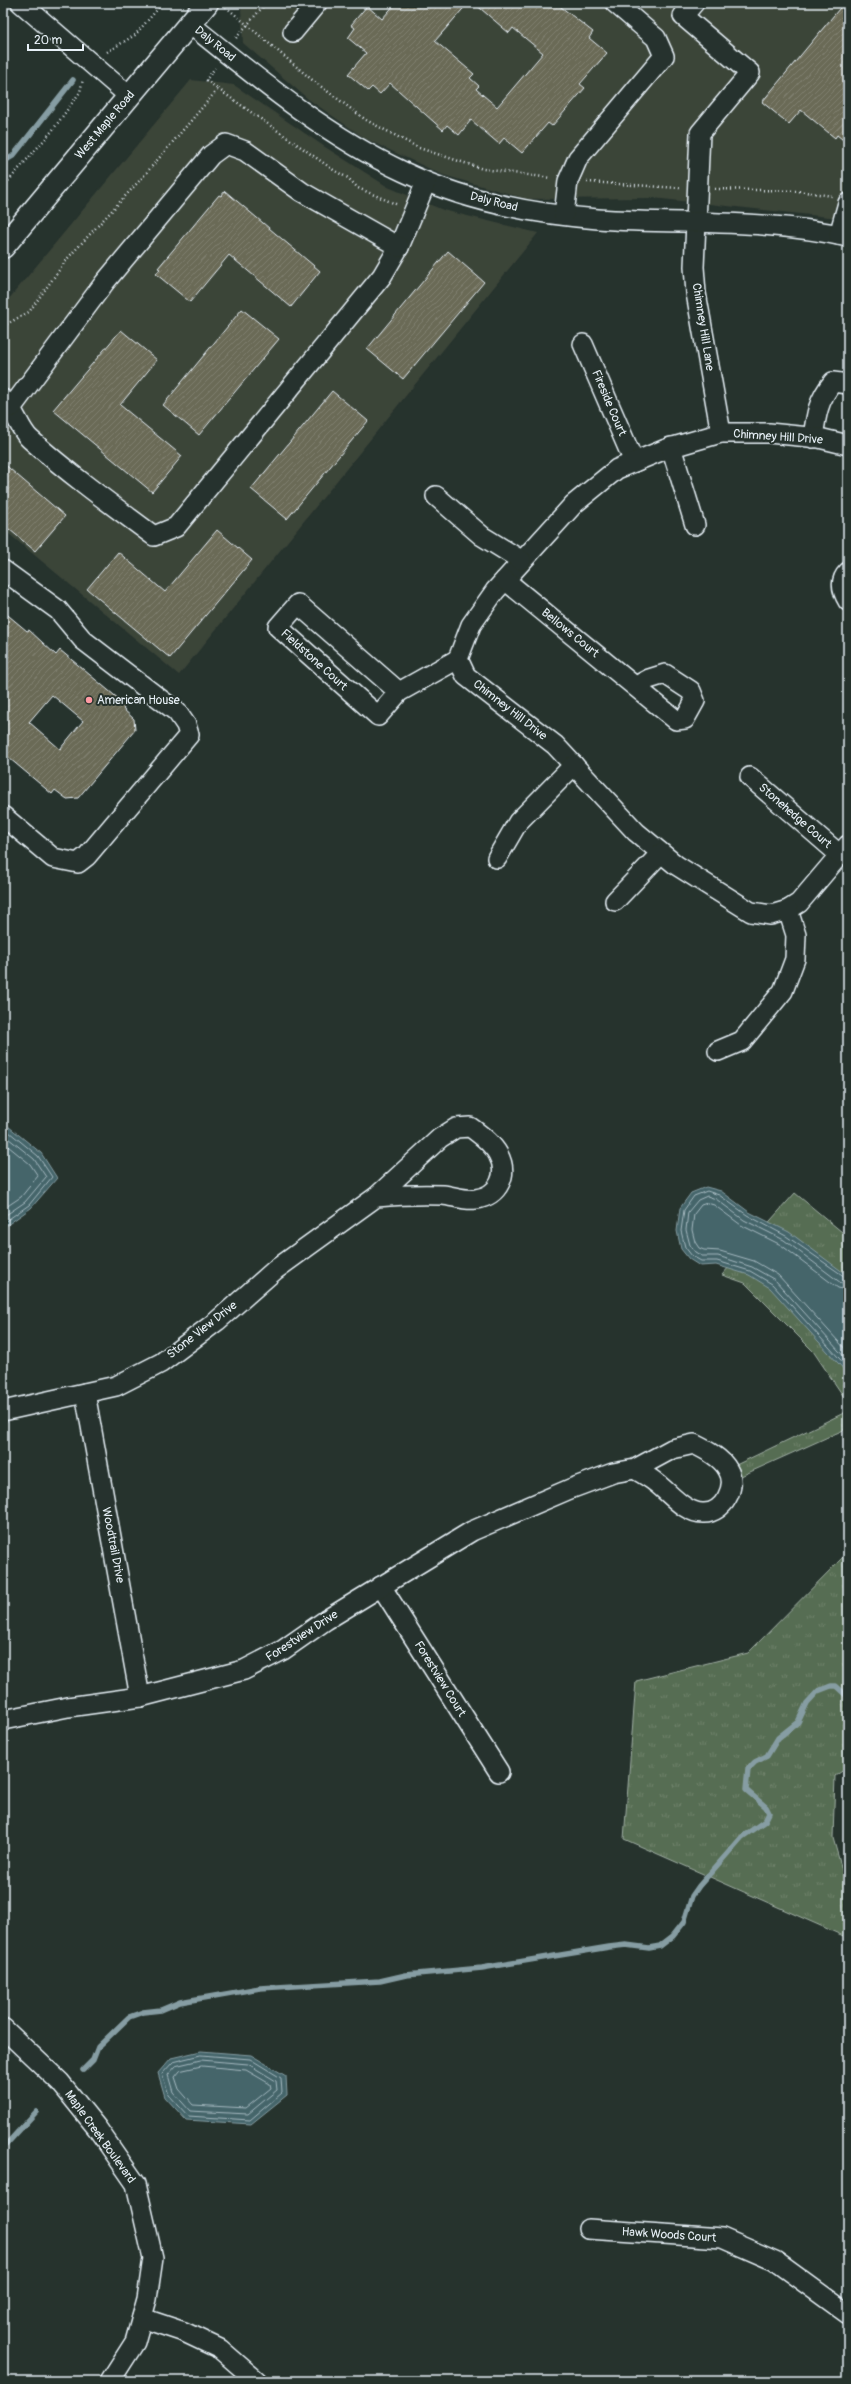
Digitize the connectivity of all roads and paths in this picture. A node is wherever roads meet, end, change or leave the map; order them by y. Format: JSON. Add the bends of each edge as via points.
{"nodes":[{"id":1,"x":21,"y":3,"type":"edge"},
{"id":2,"x":163,"y":3,"type":"edge"},
{"id":3,"x":207,"y":3,"type":"edge"},
{"id":4,"x":221,"y":3,"type":"edge"},
{"id":5,"x":266,"y":3,"type":"edge"},
{"id":6,"x":317,"y":3,"type":"edge"},
{"id":7,"x":615,"y":3,"type":"edge"},
{"id":8,"x":694,"y":3,"type":"edge"},
{"id":9,"x":190,"y":24,"type":"junction"},
{"id":10,"x":247,"y":25,"type":"junction"},
{"id":11,"x":293,"y":32,"type":"dead end"},
{"id":12,"x":239,"y":34,"type":"dead end"},
{"id":13,"x":101,"y":56,"type":"dead end"},
{"id":14,"x":210,"y":75,"type":"dead end"},
{"id":15,"x":83,"y":80,"type":"dead end"},
{"id":16,"x":218,"y":88,"type":"junction"},
{"id":17,"x":129,"y":96,"type":"junction"},
{"id":18,"x":568,"y":181,"type":"junction"},
{"id":19,"x":426,"y":182,"type":"junction"},
{"id":20,"x":3,"y":186,"type":"edge"},
{"id":21,"x":698,"y":189,"type":"junction"},
{"id":22,"x":841,"y":200,"type":"edge"},
{"id":23,"x":564,"y":215,"type":"junction"},
{"id":24,"x":414,"y":216,"type":"junction"},
{"id":25,"x":697,"y":222,"type":"junction"},
{"id":26,"x":844,"y":236,"type":"edge"},
{"id":27,"x":3,"y":247,"type":"edge"},
{"id":28,"x":399,"y":248,"type":"junction"},
{"id":29,"x":3,"y":326,"type":"edge"},
{"id":30,"x":583,"y":344,"type":"dead end"},
{"id":31,"x":848,"y":384,"type":"edge"},
{"id":32,"x":7,"y":403,"type":"edge"},
{"id":33,"x":721,"y":433,"type":"junction"},
{"id":34,"x":813,"y":438,"type":"junction"},
{"id":35,"x":848,"y":445,"type":"edge"},
{"id":36,"x":671,"y":448,"type":"junction"},
{"id":37,"x":634,"y":462,"type":"junction"},
{"id":38,"x":436,"y":496,"type":"dead end"},
{"id":39,"x":695,"y":525,"type":"dead end"},
{"id":40,"x":521,"y":560,"type":"junction"},
{"id":41,"x":3,"y":570,"type":"edge"},
{"id":42,"x":848,"y":572,"type":"edge"},
{"id":43,"x":505,"y":580,"type":"junction"},
{"id":44,"x":848,"y":601,"type":"edge"},
{"id":45,"x":458,"y":659,"type":"junction"},
{"id":46,"x":636,"y":686,"type":"dead end"},
{"id":47,"x":399,"y":692,"type":"junction"},
{"id":48,"x":574,"y":765,"type":"junction"},
{"id":49,"x":750,"y":777,"type":"dead end"},
{"id":50,"x":3,"y":816,"type":"edge"},
{"id":51,"x":844,"y":850,"type":"edge"},
{"id":52,"x":661,"y":853,"type":"junction"},
{"id":53,"x":497,"y":858,"type":"dead end"},
{"id":54,"x":615,"y":901,"type":"dead end"},
{"id":55,"x":788,"y":910,"type":"junction"},
{"id":56,"x":718,"y":1051,"type":"dead end"},
{"id":57,"x":376,"y":1197,"type":"junction"},
{"id":58,"x":85,"y":1392,"type":"junction"},
{"id":59,"x":3,"y":1411,"type":"edge"},
{"id":60,"x":634,"y":1468,"type":"junction"},
{"id":61,"x":381,"y":1586,"type":"junction"},
{"id":62,"x":140,"y":1698,"type":"junction"},
{"id":63,"x":3,"y":1720,"type":"edge"},
{"id":64,"x":499,"y":1772,"type":"dead end"},
{"id":65,"x":3,"y":2028,"type":"edge"},
{"id":66,"x":588,"y":2229,"type":"dead end"},
{"id":67,"x":848,"y":2314,"type":"edge"},
{"id":68,"x":142,"y":2318,"type":"junction"},
{"id":69,"x":110,"y":2381,"type":"edge"},
{"id":70,"x":256,"y":2381,"type":"edge"}],
"edges":[{"from":1,"to":17,"type":"street"},
{"from":2,"to":13,"type":"path","via":[[135,35]]},
{"from":3,"to":9,"type":"main road","name":"West Maple Road"},
{"from":4,"to":10,"type":"path"},
{"from":5,"to":10,"type":"path"},
{"from":6,"to":11,"type":"street"},
{"from":7,"to":18,"type":"street","via":[[656,38],[664,56],[578,158]]},
{"from":8,"to":21,"type":"street","name":"Chimney Hill Lane","via":[[683,16],[750,73],[700,132]]},
{"from":9,"to":17,"type":"main road","name":"West Maple Road"},
{"from":9,"to":19,"type":"street","name":"Daly Road","via":[[300,110],[368,154]]},
{"from":10,"to":12,"type":"path"},
{"from":10,"to":18,"type":"path","via":[[311,79],[366,120],[419,148],[483,169]]},
{"from":14,"to":16,"type":"path","via":[[206,80]]},
{"from":15,"to":20,"type":"path","via":[[80,92],[52,131]]},
{"from":16,"to":24,"type":"path","via":[[348,178],[358,188],[402,206]]},
{"from":16,"to":29,"type":"path","via":[[142,178],[67,259],[29,312]]},
{"from":17,"to":27,"type":"main road","name":"West Maple Road"},
{"from":18,"to":21,"type":"path"},
{"from":18,"to":23,"type":"street"},
{"from":19,"to":23,"type":"street","name":"Daly Road","via":[[472,198],[513,208]]},
{"from":19,"to":24,"type":"street"},
{"from":21,"to":22,"type":"path","via":[[798,191]]},
{"from":21,"to":25,"type":"street","name":"Chimney Hill Lane"},
{"from":22,"to":26,"type":"street"},
{"from":23,"to":25,"type":"street","name":"Daly Road","via":[[600,219]]},
{"from":24,"to":28,"type":"street"},
{"from":25,"to":26,"type":"street","name":"Daly Road","via":[[798,228]]},
{"from":25,"to":33,"type":"street","name":"Chimney Hill Lane","via":[[694,267],[696,293]]},
{"from":28,"to":32,"type":"street","via":[[302,192],[245,151],[226,144],[211,155]]},
{"from":28,"to":32,"type":"street","via":[[382,276],[176,527],[154,536],[28,438]]},
{"from":30,"to":37,"type":"street","name":"Fireside Court"},
{"from":31,"to":34,"type":"street","via":[[833,382],[822,395]]},
{"from":33,"to":34,"type":"street","name":"Chimney Hill Drive"},
{"from":33,"to":36,"type":"street","name":"Chimney Hill Drive"},
{"from":34,"to":35,"type":"street","name":"Chimney Hill Drive"},
{"from":36,"to":37,"type":"street","name":"Chimney Hill Drive"},
{"from":36,"to":39,"type":"street"},
{"from":37,"to":40,"type":"street","name":"Chimney Hill Drive","via":[[617,469],[574,504]]},
{"from":38,"to":40,"type":"street","via":[[482,536]]},
{"from":40,"to":43,"type":"street","name":"Chimney Hill Drive"},
{"from":41,"to":50,"type":"street","via":[[58,610],[83,640],[177,712],[189,735],[87,856],[78,862],[53,858]]},
{"from":42,"to":44,"type":"street","via":[[842,586]]},
{"from":43,"to":45,"type":"street","name":"Chimney Hill Drive","via":[[471,624]]},
{"from":43,"to":46,"type":"street","name":"Bellows Court"},
{"from":45,"to":47,"type":"street","name":"Fieldstone Court"},
{"from":45,"to":48,"type":"street","name":"Chimney Hill Drive","via":[[466,676],[555,745]]},
{"from":47,"to":47,"type":"street","name":"Fieldstone Court","via":[[298,604],[278,627],[378,716]]},
{"from":48,"to":52,"type":"street","name":"Chimney Hill Drive","via":[[636,832]]},
{"from":48,"to":53,"type":"street","via":[[518,822]]},
{"from":49,"to":51,"type":"street","name":"Stonehedge Court"},
{"from":51,"to":55,"type":"street","name":"Chimney Hill Drive","via":[[808,894]]},
{"from":52,"to":54,"type":"street"},
{"from":52,"to":55,"type":"street","name":"Chimney Hill Drive","via":[[751,912],[771,915]]},
{"from":55,"to":56,"type":"street","via":[[796,935],[794,959],[783,991],[742,1041]]},
{"from":57,"to":57,"type":"street","name":"Stone View Drive","via":[[440,1138],[456,1128],[470,1127],[484,1137],[498,1154],[504,1172],[500,1185],[488,1197],[474,1200],[416,1193]]},
{"from":57,"to":58,"type":"street","name":"Stone View Drive","via":[[275,1270],[216,1321],[161,1363],[116,1386]]},
{"from":58,"to":59,"type":"street","name":"Stone View Drive"},
{"from":58,"to":62,"type":"street","name":"Woodtrail Drive"},
{"from":60,"to":60,"type":"street","name":"Forestview Drive","via":[[692,1511],[704,1514],[717,1509],[731,1489],[732,1480],[728,1469],[718,1459],[694,1444],[672,1449]]},
{"from":60,"to":61,"type":"street","name":"Forestview Drive","via":[[577,1486],[472,1531]]},
{"from":61,"to":62,"type":"street","name":"Forestview Drive","via":[[283,1650],[244,1670]]},
{"from":61,"to":64,"type":"street","name":"Forestview Court"},
{"from":62,"to":63,"type":"street","name":"Forestview Drive","via":[[68,1707]]},
{"from":65,"to":68,"type":"street","name":"Maple Creek Boulevard","via":[[60,2082],[97,2128],[136,2184],[153,2258]]},
{"from":66,"to":67,"type":"street","name":"Hawk Woods Court","via":[[722,2238],[775,2261]]},
{"from":68,"to":69,"type":"street","name":"Maple Creek Boulevard","via":[[135,2342]]},
{"from":68,"to":70,"type":"street","via":[[184,2332],[220,2349]]}]}
